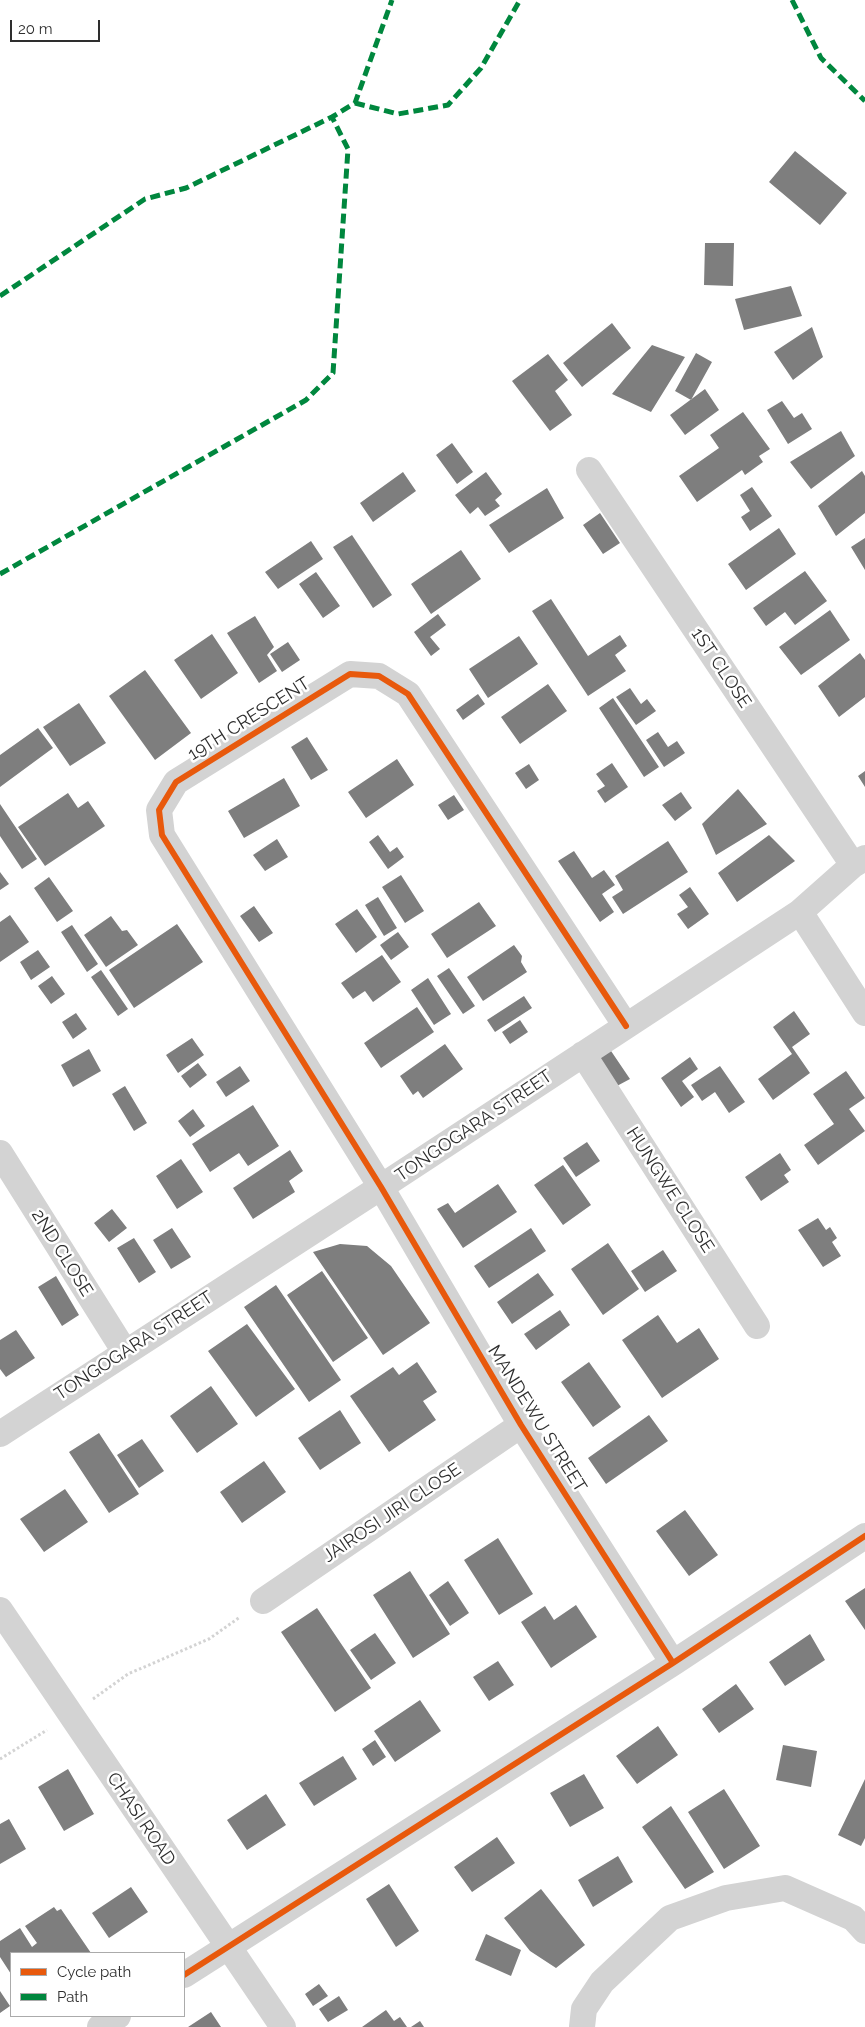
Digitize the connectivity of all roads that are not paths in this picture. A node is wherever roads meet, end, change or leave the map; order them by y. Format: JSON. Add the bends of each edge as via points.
{"nodes":[{"id":1,"x":589,"y":470,"type":"dead end"},
{"id":2,"x":859,"y":861,"type":"edge"},
{"id":3,"x":800,"y":912,"type":"junction"},
{"id":4,"x":865,"y":1013,"type":"edge"},
{"id":5,"x":626,"y":1026,"type":"junction"},
{"id":6,"x":583,"y":1054,"type":"junction"},
{"id":7,"x":0,"y":1154,"type":"edge"},
{"id":8,"x":382,"y":1187,"type":"junction"},
{"id":9,"x":757,"y":1326,"type":"dead end"},
{"id":10,"x":125,"y":1352,"type":"junction"},
{"id":11,"x":521,"y":1425,"type":"junction"},
{"id":12,"x":0,"y":1434,"type":"edge"},
{"id":13,"x":865,"y":1536,"type":"edge"},
{"id":14,"x":263,"y":1601,"type":"road end"},
{"id":15,"x":0,"y":1610,"type":"edge"},
{"id":16,"x":674,"y":1663,"type":"junction"},
{"id":17,"x":865,"y":1931,"type":"edge"},
{"id":18,"x":229,"y":1948,"type":"junction"},
{"id":19,"x":185,"y":1974,"type":"edge"},
{"id":20,"x":116,"y":2017,"type":"edge"},
{"id":21,"x":100,"y":2027,"type":"edge"},
{"id":22,"x":283,"y":2027,"type":"edge"},
{"id":23,"x":582,"y":2027,"type":"edge"}],
"edges":[{"from":1,"to":2,"type":"street","name":"1ST CLOSE"},
{"from":2,"to":3,"type":"street","name":"TONGOGARA STREET"},
{"from":3,"to":4,"type":"street"},
{"from":3,"to":5,"type":"street","name":"TONGOGARA STREET"},
{"from":5,"to":6,"type":"street","name":"TONGOGARA STREET"},
{"from":5,"to":8,"type":"street","name":"19TH CRESCENT","via":[[408,694],[379,676],[350,674],[176,782],[159,810],[162,835]]},
{"from":6,"to":8,"type":"street","name":"TONGOGARA STREET"},
{"from":6,"to":9,"type":"street","name":"HUNGWE CLOSE"},
{"from":7,"to":10,"type":"street","name":"2ND CLOSE"},
{"from":8,"to":10,"type":"street","name":"TONGOGARA STREET"},
{"from":8,"to":11,"type":"street","name":"MANDEWU STREET"},
{"from":10,"to":12,"type":"street","name":"TONGOGARA STREET"},
{"from":11,"to":14,"type":"street","name":"JAIROSI JIRI CLOSE"},
{"from":11,"to":16,"type":"street","name":"MANDEWU STREET"},
{"from":13,"to":16,"type":"street"},
{"from":15,"to":18,"type":"street","name":"CHASI ROAD"},
{"from":16,"to":18,"type":"street"},
{"from":17,"to":23,"type":"street","via":[[853,1918],[785,1888],[726,1898],[670,1918],[602,1982],[584,2009]]},
{"from":18,"to":19,"type":"street"},
{"from":18,"to":22,"type":"street","name":"CHASI ROAD"},
{"from":20,"to":21,"type":"street"}]}
